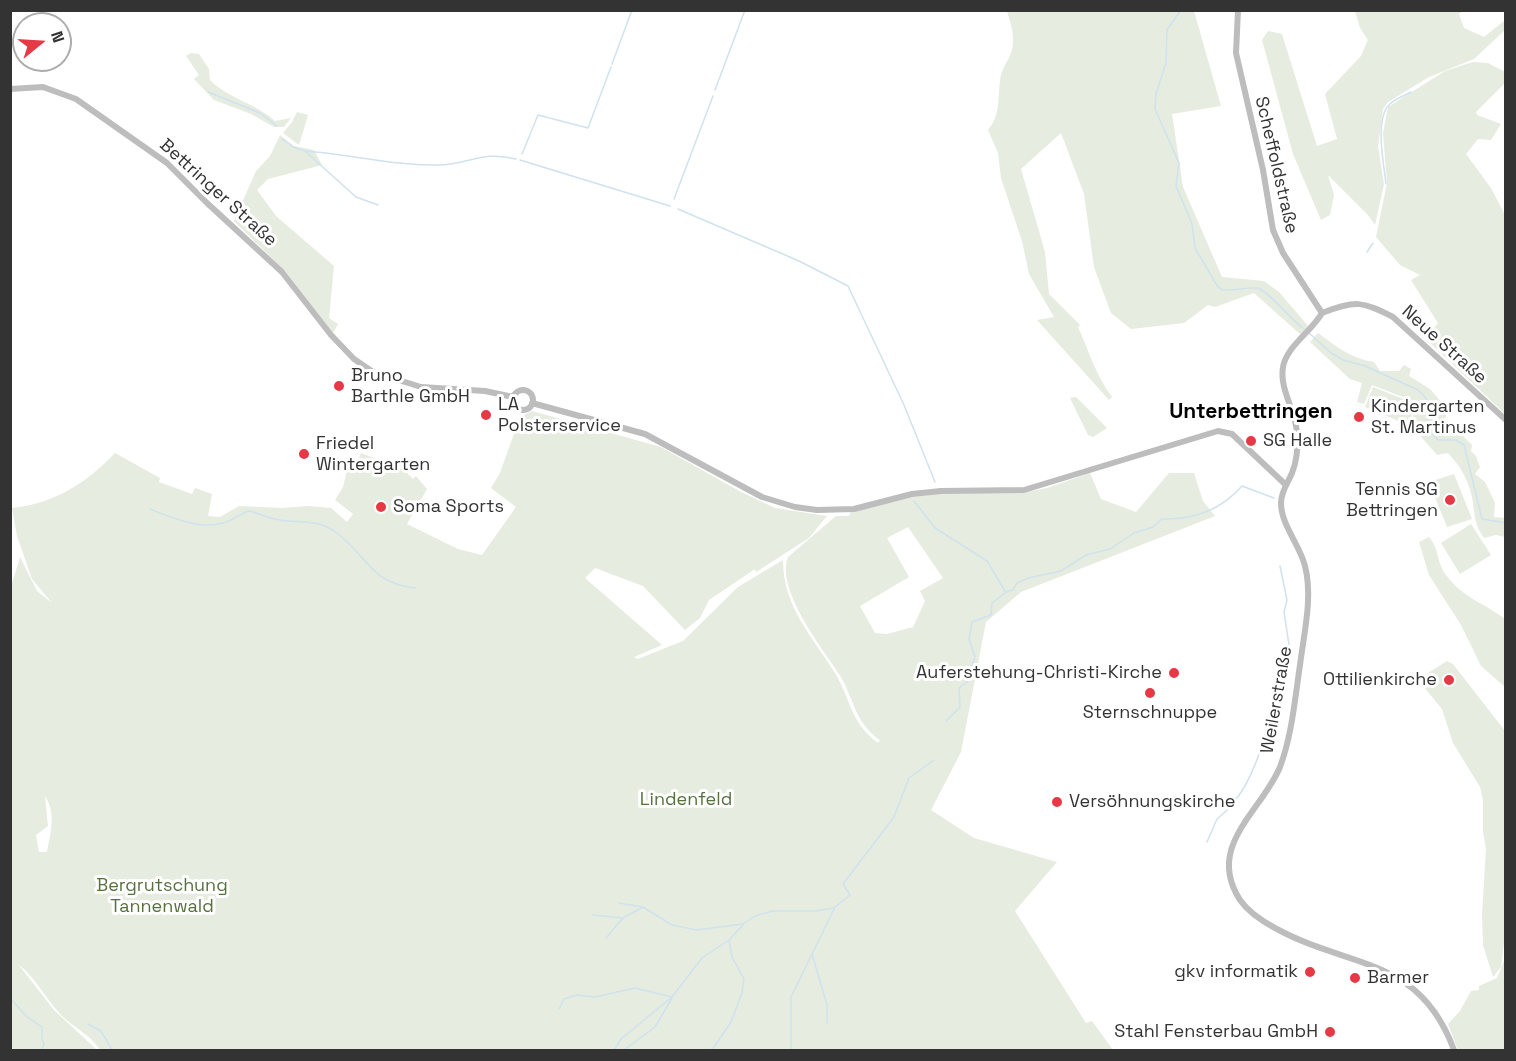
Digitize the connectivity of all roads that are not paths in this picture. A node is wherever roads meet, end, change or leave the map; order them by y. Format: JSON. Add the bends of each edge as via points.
{"nodes":[{"id":1,"x":1238,"y":10,"type":"edge"},
{"id":2,"x":10,"y":89,"type":"edge"},
{"id":3,"x":1322,"y":313,"type":"junction"},
{"id":4,"x":513,"y":397,"type":"junction"},
{"id":5,"x":532,"y":403,"type":"junction"},
{"id":6,"x":1506,"y":420,"type":"edge"},
{"id":7,"x":1286,"y":485,"type":"junction"},
{"id":8,"x":1454,"y":1050,"type":"edge"}],
"edges":[{"from":1,"to":3,"type":"street","name":"Scheffoldstraße","via":[[1235,34],[1239,74],[1263,170],[1273,230],[1283,253]]},
{"from":2,"to":4,"type":"street","name":"Bettringer Straße","via":[[43,87],[76,99],[167,163],[282,272],[331,335],[373,372],[421,387]]},
{"from":3,"to":6,"type":"street","name":"Neue Straße","via":[[1351,303],[1393,317]]},
{"from":3,"to":7,"type":"street","name":"Weilerstraße","via":[[1282,368],[1297,432],[1296,456]]},
{"from":4,"to":5,"type":"street","via":[[520,409]]},
{"from":4,"to":5,"type":"street","via":[[519,390],[528,391]]},
{"from":5,"to":7,"type":"street","via":[[645,434],[762,497],[795,507],[854,509],[912,494],[1008,492],[1044,486],[1218,430],[1232,434]]},
{"from":7,"to":8,"type":"street","name":"Weilerstraße","via":[[1282,512],[1306,568],[1305,631],[1284,753],[1279,770],[1232,847],[1233,887],[1252,913],[1290,936],[1325,951],[1371,963],[1402,981],[1434,1012]]}]}
